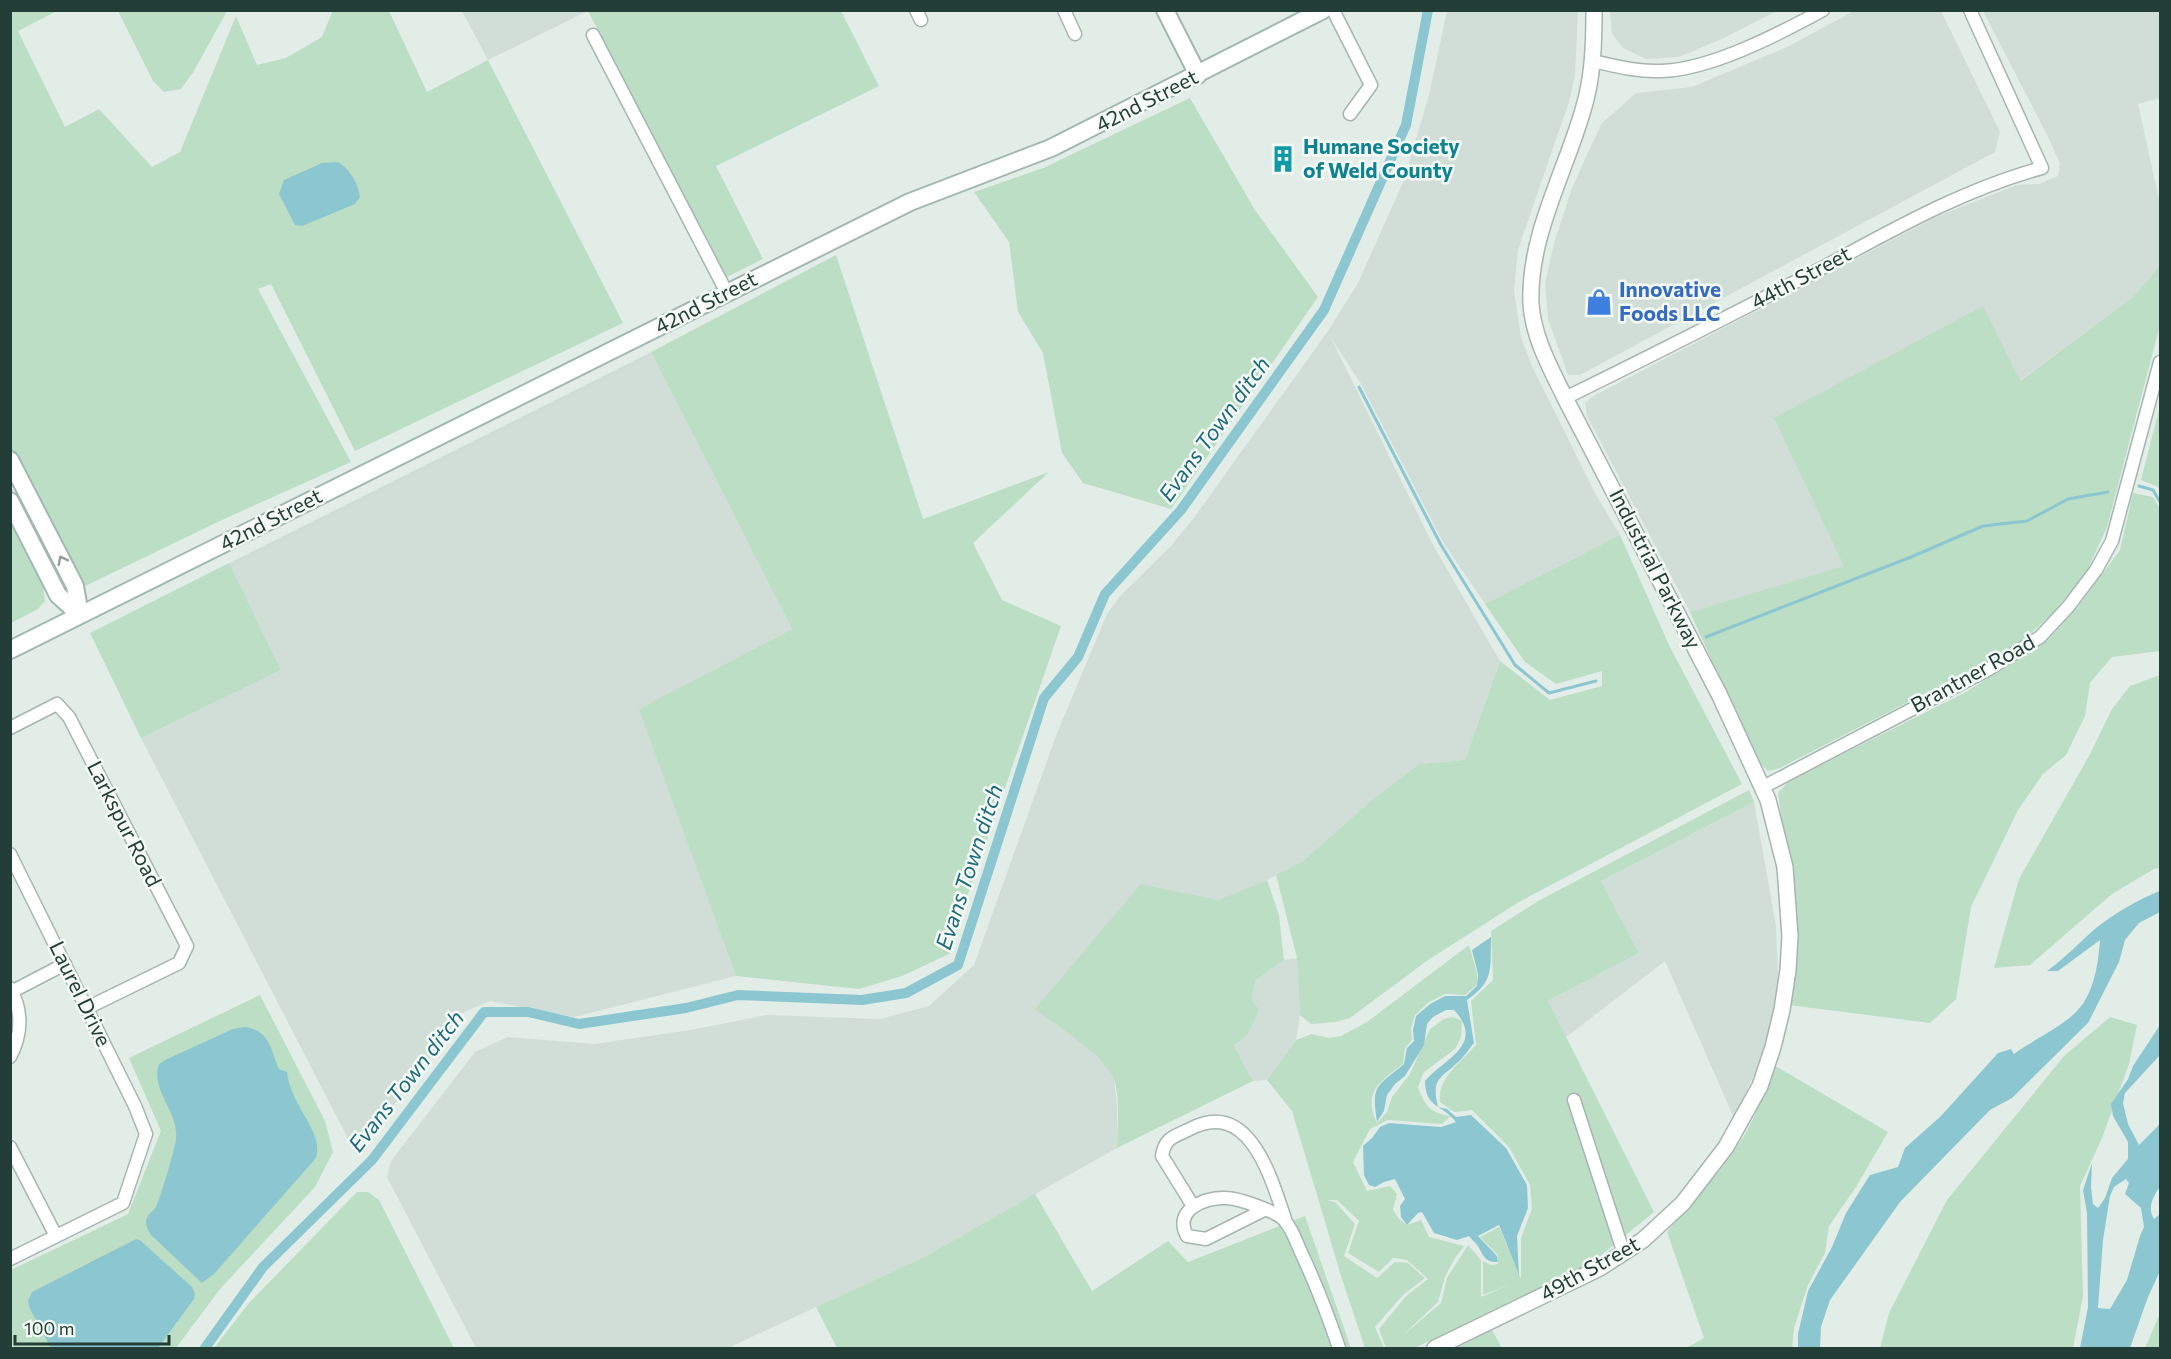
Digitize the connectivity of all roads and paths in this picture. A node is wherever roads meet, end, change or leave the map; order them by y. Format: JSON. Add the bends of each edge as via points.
{"nodes":[{"id":1,"x":1064,"y":10,"type":"edge"},
{"id":2,"x":1165,"y":10,"type":"edge"},
{"id":3,"x":1323,"y":10,"type":"edge"},
{"id":4,"x":1334,"y":10,"type":"edge"},
{"id":5,"x":1594,"y":10,"type":"edge"},
{"id":6,"x":1823,"y":10,"type":"edge"},
{"id":7,"x":1970,"y":10,"type":"edge"},
{"id":8,"x":1075,"y":34,"type":"dead end"},
{"id":9,"x":594,"y":35,"type":"dead end"},
{"id":10,"x":1593,"y":61,"type":"junction"},
{"id":11,"x":1198,"y":75,"type":"junction"},
{"id":12,"x":1350,"y":114,"type":"dead end"},
{"id":13,"x":727,"y":293,"type":"junction"},
{"id":14,"x":2160,"y":362,"type":"edge"},
{"id":15,"x":1565,"y":398,"type":"junction"},
{"id":16,"x":10,"y":460,"type":"edge"},
{"id":17,"x":10,"y":501,"type":"edge"},
{"id":18,"x":87,"y":612,"type":"junction"},
{"id":19,"x":10,"y":650,"type":"edge"},
{"id":20,"x":10,"y":728,"type":"edge"},
{"id":21,"x":1763,"y":787,"type":"junction"},
{"id":22,"x":10,"y":854,"type":"edge"},
{"id":23,"x":65,"y":964,"type":"junction"},
{"id":24,"x":12,"y":989,"type":"edge"},
{"id":25,"x":87,"y":1008,"type":"junction"},
{"id":26,"x":10,"y":1057,"type":"edge"},
{"id":27,"x":1574,"y":1100,"type":"dead end"},
{"id":28,"x":1738,"y":1127,"type":"joint"},
{"id":29,"x":10,"y":1147,"type":"edge"},
{"id":30,"x":1193,"y":1206,"type":"junction"},
{"id":31,"x":1264,"y":1210,"type":"junction"},
{"id":32,"x":1285,"y":1219,"type":"junction"},
{"id":33,"x":56,"y":1236,"type":"junction"},
{"id":34,"x":1624,"y":1254,"type":"junction"},
{"id":35,"x":10,"y":1259,"type":"edge"},
{"id":36,"x":1339,"y":1348,"type":"edge"},
{"id":37,"x":1435,"y":1348,"type":"edge"}],
"edges":[{"from":1,"to":8,"type":"street"},
{"from":2,"to":11,"type":"main road"},
{"from":3,"to":11,"type":"main road","name":"42nd Street"},
{"from":4,"to":12,"type":"street","via":[[1371,85]]},
{"from":5,"to":10,"type":"street","name":"Industrial Parkway"},
{"from":6,"to":10,"type":"street","via":[[1718,59],[1690,67],[1640,70]]},
{"from":7,"to":15,"type":"street","name":"44th Street","via":[[2042,168],[1927,212],[1673,346]]},
{"from":9,"to":13,"type":"street"},
{"from":10,"to":15,"type":"street","name":"Industrial Parkway","via":[[1583,112],[1541,236],[1532,281],[1534,326]]},
{"from":11,"to":13,"type":"main road","name":"42nd Street","via":[[1051,148],[910,202]]},
{"from":13,"to":18,"type":"main road","name":"42nd Street"},
{"from":14,"to":21,"type":"street","name":"Brantner Road","via":[[2112,541],[2096,570],[2047,630],[2007,659]]},
{"from":15,"to":21,"type":"street","name":"Industrial Parkway"},
{"from":18,"to":16,"type":"main road","one_way":true},
{"from":17,"to":18,"type":"main road","via":[[58,595]]},
{"from":18,"to":19,"type":"main road","name":"42nd Street"},
{"from":20,"to":25,"type":"street","name":"Larkspur Road","via":[[57,704],[69,717],[187,946],[179,963]]},
{"from":21,"to":28,"type":"street","name":"Industrial Parkway","via":[[1785,867],[1788,970],[1773,1047],[1760,1086]]},
{"from":22,"to":23,"type":"street","name":"Laurel Drive"},
{"from":23,"to":24,"type":"street"},
{"from":23,"to":25,"type":"street","name":"Laurel Drive"},
{"from":24,"to":26,"type":"street","via":[[20,1028]]},
{"from":25,"to":33,"type":"street","name":"Laurel Drive","via":[[146,1134],[123,1203]]},
{"from":27,"to":34,"type":"street"},
{"from":28,"to":34,"type":"street","name":"49th Street","via":[[1683,1203]]},
{"from":29,"to":33,"type":"street"},
{"from":30,"to":31,"type":"street","via":[[1229,1197]]},
{"from":30,"to":31,"type":"street","via":[[1181,1226],[1186,1236],[1196,1239],[1206,1239]]},
{"from":30,"to":32,"type":"street","via":[[1162,1156],[1164,1146],[1167,1140],[1197,1125],[1217,1122],[1238,1128],[1248,1137],[1271,1179]]},
{"from":31,"to":32,"type":"street"},
{"from":32,"to":36,"type":"street","via":[[1318,1288]]},
{"from":33,"to":35,"type":"street"},
{"from":34,"to":37,"type":"street","name":"49th Street"}]}
